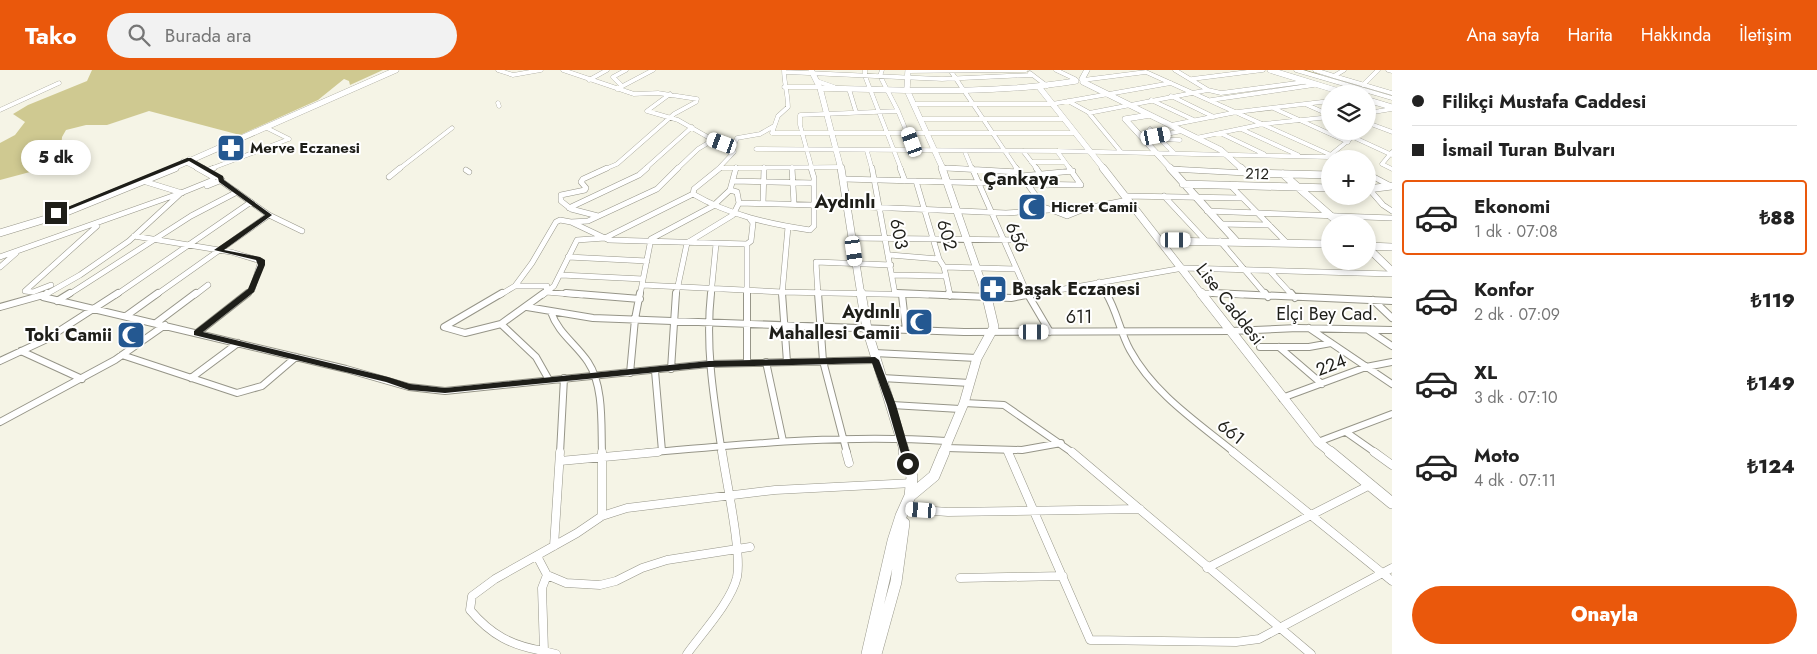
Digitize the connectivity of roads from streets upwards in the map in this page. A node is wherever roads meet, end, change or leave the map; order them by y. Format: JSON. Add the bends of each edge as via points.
{"nodes":[{"id":1,"x":390,"y":70,"type":"edge"},
{"id":2,"x":396,"y":70,"type":"edge"},
{"id":3,"x":498,"y":70,"type":"edge"},
{"id":4,"x":541,"y":70,"type":"edge"},
{"id":5,"x":563,"y":70,"type":"edge"},
{"id":6,"x":579,"y":70,"type":"edge"},
{"id":7,"x":607,"y":70,"type":"edge"},
{"id":8,"x":626,"y":70,"type":"edge"},
{"id":9,"x":636,"y":70,"type":"edge"},
{"id":10,"x":653,"y":70,"type":"edge"},
{"id":11,"x":865,"y":70,"type":"edge"},
{"id":12,"x":882,"y":70,"type":"edge"},
{"id":13,"x":908,"y":70,"type":"edge"},
{"id":14,"x":1025,"y":70,"type":"edge"},
{"id":15,"x":1056,"y":70,"type":"edge"},
{"id":16,"x":1082,"y":70,"type":"edge"},
{"id":17,"x":1087,"y":70,"type":"edge"},
{"id":18,"x":1175,"y":70,"type":"edge"},
{"id":19,"x":1263,"y":70,"type":"edge"},
{"id":20,"x":1269,"y":70,"type":"edge"},
{"id":21,"x":1296,"y":70,"type":"edge"},
{"id":22,"x":1315,"y":70,"type":"edge"},
{"id":23,"x":1344,"y":70,"type":"edge"},
{"id":24,"x":1378,"y":70,"type":"edge"},
{"id":25,"x":1388,"y":70,"type":"edge"},
{"id":26,"x":784,"y":71,"type":"edge"},
{"id":27,"x":951,"y":71,"type":"edge"},
{"id":28,"x":987,"y":71,"type":"edge"},
{"id":29,"x":1392,"y":71,"type":"edge"},
{"id":30,"x":572,"y":72,"type":"junction"},
{"id":31,"x":812,"y":72,"type":"edge"},
{"id":32,"x":646,"y":73,"type":"junction"},
{"id":33,"x":1032,"y":75,"type":"junction"},
{"id":34,"x":865,"y":76,"type":"junction"},
{"id":35,"x":1334,"y":76,"type":"junction"},
{"id":36,"x":613,"y":77,"type":"junction"},
{"id":37,"x":881,"y":77,"type":"junction"},
{"id":38,"x":907,"y":78,"type":"junction"},
{"id":39,"x":957,"y":79,"type":"junction"},
{"id":40,"x":1192,"y":79,"type":"junction"},
{"id":41,"x":589,"y":80,"type":"junction"},
{"id":42,"x":1080,"y":80,"type":"junction"},
{"id":43,"x":817,"y":81,"type":"junction"},
{"id":44,"x":1304,"y":82,"type":"junction"},
{"id":45,"x":58,"y":83,"type":"dead end"},
{"id":46,"x":600,"y":83,"type":"junction"},
{"id":47,"x":1171,"y":83,"type":"junction"},
{"id":48,"x":1363,"y":84,"type":"junction"},
{"id":49,"x":1314,"y":85,"type":"junction"},
{"id":50,"x":622,"y":86,"type":"junction"},
{"id":51,"x":784,"y":86,"type":"junction"},
{"id":52,"x":1321,"y":86,"type":"edge"},
{"id":53,"x":1042,"y":87,"type":"junction"},
{"id":54,"x":1321,"y":87,"type":"edge"},
{"id":55,"x":820,"y":88,"type":"junction"},
{"id":56,"x":836,"y":88,"type":"junction"},
{"id":57,"x":849,"y":88,"type":"junction"},
{"id":58,"x":617,"y":89,"type":"junction"},
{"id":59,"x":871,"y":90,"type":"junction"},
{"id":60,"x":888,"y":90,"type":"junction"},
{"id":61,"x":907,"y":90,"type":"junction"},
{"id":62,"x":1208,"y":90,"type":"junction"},
{"id":63,"x":964,"y":91,"type":"junction"},
{"id":64,"x":1192,"y":92,"type":"junction"},
{"id":65,"x":1233,"y":92,"type":"junction"},
{"id":66,"x":1392,"y":93,"type":"edge"},
{"id":67,"x":340,"y":94,"type":"junction"},
{"id":68,"x":670,"y":94,"type":"junction"},
{"id":69,"x":1107,"y":94,"type":"junction"},
{"id":70,"x":1241,"y":95,"type":"junction"},
{"id":71,"x":1171,"y":96,"type":"junction"},
{"id":72,"x":1392,"y":99,"type":"edge"},
{"id":73,"x":1151,"y":100,"type":"junction"},
{"id":74,"x":1210,"y":100,"type":"junction"},
{"id":75,"x":1068,"y":101,"type":"junction"},
{"id":76,"x":1321,"y":102,"type":"edge"},
{"id":77,"x":1376,"y":102,"type":"edge"},
{"id":78,"x":914,"y":104,"type":"junction"},
{"id":79,"x":1052,"y":104,"type":"junction"},
{"id":80,"x":1129,"y":104,"type":"junction"},
{"id":81,"x":1304,"y":104,"type":"junction"},
{"id":82,"x":974,"y":106,"type":"junction"},
{"id":83,"x":1390,"y":106,"type":"edge"},
{"id":84,"x":1272,"y":108,"type":"junction"},
{"id":85,"x":0,"y":110,"type":"edge"},
{"id":86,"x":1376,"y":110,"type":"edge"},
{"id":87,"x":898,"y":111,"type":"junction"},
{"id":88,"x":827,"y":112,"type":"junction"},
{"id":89,"x":856,"y":112,"type":"junction"},
{"id":90,"x":879,"y":112,"type":"junction"},
{"id":91,"x":1237,"y":112,"type":"junction"},
{"id":92,"x":1321,"y":112,"type":"edge"},
{"id":93,"x":1089,"y":113,"type":"junction"},
{"id":94,"x":1150,"y":115,"type":"junction"},
{"id":95,"x":1214,"y":116,"type":"junction"},
{"id":96,"x":1321,"y":117,"type":"edge"},
{"id":97,"x":670,"y":118,"type":"junction"},
{"id":98,"x":921,"y":119,"type":"junction"},
{"id":99,"x":983,"y":119,"type":"junction"},
{"id":100,"x":1064,"y":119,"type":"junction"},
{"id":101,"x":1194,"y":120,"type":"junction"},
{"id":102,"x":1301,"y":120,"type":"junction"},
{"id":103,"x":1263,"y":124,"type":"junction"},
{"id":104,"x":1171,"y":125,"type":"junction"},
{"id":105,"x":774,"y":126,"type":"junction"},
{"id":106,"x":1376,"y":126,"type":"edge"},
{"id":107,"x":692,"y":127,"type":"junction"},
{"id":108,"x":267,"y":128,"type":"junction"},
{"id":109,"x":452,"y":128,"type":"dead end"},
{"id":110,"x":1240,"y":128,"type":"junction"},
{"id":111,"x":1150,"y":129,"type":"dead end"},
{"id":112,"x":1182,"y":130,"type":"junction"},
{"id":113,"x":909,"y":132,"type":"junction"},
{"id":114,"x":927,"y":132,"type":"junction"},
{"id":115,"x":1392,"y":132,"type":"edge"},
{"id":116,"x":802,"y":133,"type":"junction"},
{"id":117,"x":833,"y":133,"type":"junction"},
{"id":118,"x":888,"y":133,"type":"junction"},
{"id":119,"x":992,"y":133,"type":"junction"},
{"id":120,"x":1074,"y":133,"type":"junction"},
{"id":121,"x":1220,"y":133,"type":"junction"},
{"id":122,"x":1139,"y":135,"type":"junction"},
{"id":123,"x":1158,"y":137,"type":"junction"},
{"id":124,"x":1196,"y":138,"type":"junction"},
{"id":125,"x":713,"y":140,"type":"junction"},
{"id":126,"x":744,"y":140,"type":"dead end"},
{"id":127,"x":1180,"y":140,"type":"dead end"},
{"id":128,"x":1360,"y":140,"type":"edge"},
{"id":129,"x":737,"y":141,"type":"junction"},
{"id":130,"x":1348,"y":142,"type":"joint"},
{"id":131,"x":733,"y":148,"type":"junction"},
{"id":132,"x":756,"y":150,"type":"dead end"},
{"id":133,"x":807,"y":150,"type":"junction"},
{"id":134,"x":837,"y":150,"type":"junction"},
{"id":135,"x":1341,"y":150,"type":"edge"},
{"id":136,"x":867,"y":151,"type":"junction"},
{"id":137,"x":1004,"y":151,"type":"junction"},
{"id":138,"x":1023,"y":151,"type":"junction"},
{"id":139,"x":1057,"y":151,"type":"junction"},
{"id":140,"x":1089,"y":151,"type":"junction"},
{"id":141,"x":1321,"y":151,"type":"edge"},
{"id":142,"x":895,"y":152,"type":"junction"},
{"id":143,"x":915,"y":152,"type":"junction"},
{"id":144,"x":936,"y":152,"type":"junction"},
{"id":145,"x":964,"y":152,"type":"junction"},
{"id":146,"x":1122,"y":152,"type":"junction"},
{"id":147,"x":1155,"y":153,"type":"junction"},
{"id":148,"x":1174,"y":153,"type":"junction"},
{"id":149,"x":1227,"y":154,"type":"junction"},
{"id":150,"x":1392,"y":154,"type":"edge"},
{"id":151,"x":1266,"y":156,"type":"junction"},
{"id":152,"x":1300,"y":156,"type":"junction"},
{"id":153,"x":1321,"y":157,"type":"edge"},
{"id":154,"x":188,"y":161,"type":"junction"},
{"id":155,"x":1031,"y":162,"type":"junction"},
{"id":156,"x":1065,"y":162,"type":"junction"},
{"id":157,"x":736,"y":167,"type":"junction"},
{"id":158,"x":764,"y":167,"type":"junction"},
{"id":159,"x":792,"y":167,"type":"junction"},
{"id":160,"x":811,"y":167,"type":"junction"},
{"id":161,"x":841,"y":167,"type":"junction"},
{"id":162,"x":720,"y":168,"type":"junction"},
{"id":163,"x":943,"y":168,"type":"junction"},
{"id":164,"x":972,"y":169,"type":"junction"},
{"id":165,"x":1171,"y":169,"type":"junction"},
{"id":166,"x":1392,"y":169,"type":"edge"},
{"id":167,"x":208,"y":170,"type":"junction"},
{"id":168,"x":201,"y":171,"type":"junction"},
{"id":169,"x":1073,"y":172,"type":"junction"},
{"id":170,"x":1246,"y":172,"type":"junction"},
{"id":171,"x":1039,"y":173,"type":"junction"},
{"id":172,"x":1020,"y":174,"type":"junction"},
{"id":173,"x":1283,"y":174,"type":"junction"},
{"id":174,"x":1321,"y":175,"type":"edge"},
{"id":175,"x":389,"y":177,"type":"dead end"},
{"id":176,"x":844,"y":179,"type":"junction"},
{"id":177,"x":1376,"y":179,"type":"edge"},
{"id":178,"x":734,"y":180,"type":"junction"},
{"id":179,"x":875,"y":180,"type":"junction"},
{"id":180,"x":143,"y":181,"type":"junction"},
{"id":181,"x":221,"y":181,"type":"junction"},
{"id":182,"x":905,"y":181,"type":"junction"},
{"id":183,"x":916,"y":181,"type":"junction"},
{"id":184,"x":1376,"y":181,"type":"edge"},
{"id":185,"x":764,"y":182,"type":"junction"},
{"id":186,"x":793,"y":182,"type":"junction"},
{"id":187,"x":814,"y":183,"type":"junction"},
{"id":188,"x":949,"y":183,"type":"junction"},
{"id":189,"x":980,"y":183,"type":"junction"},
{"id":190,"x":987,"y":183,"type":"dead end"},
{"id":191,"x":1028,"y":184,"type":"junction"},
{"id":192,"x":1183,"y":184,"type":"junction"},
{"id":193,"x":1048,"y":185,"type":"junction"},
{"id":194,"x":1230,"y":185,"type":"junction"},
{"id":195,"x":1390,"y":187,"type":"edge"},
{"id":196,"x":1300,"y":188,"type":"junction"},
{"id":197,"x":1321,"y":188,"type":"edge"},
{"id":198,"x":1376,"y":188,"type":"edge"},
{"id":199,"x":730,"y":190,"type":"junction"},
{"id":200,"x":237,"y":192,"type":"junction"},
{"id":201,"x":184,"y":194,"type":"junction"},
{"id":202,"x":693,"y":194,"type":"junction"},
{"id":203,"x":1164,"y":196,"type":"junction"},
{"id":204,"x":1195,"y":196,"type":"junction"},
{"id":205,"x":1126,"y":198,"type":"junction"},
{"id":206,"x":1241,"y":198,"type":"junction"},
{"id":207,"x":1376,"y":198,"type":"edge"},
{"id":208,"x":251,"y":202,"type":"junction"},
{"id":209,"x":739,"y":203,"type":"junction"},
{"id":210,"x":763,"y":203,"type":"junction"},
{"id":211,"x":794,"y":204,"type":"junction"},
{"id":212,"x":813,"y":205,"type":"junction"},
{"id":213,"x":713,"y":206,"type":"junction"},
{"id":214,"x":848,"y":206,"type":"junction"},
{"id":215,"x":879,"y":207,"type":"junction"},
{"id":216,"x":569,"y":208,"type":"junction"},
{"id":217,"x":925,"y":209,"type":"junction"},
{"id":218,"x":958,"y":210,"type":"junction"},
{"id":219,"x":1049,"y":210,"type":"junction"},
{"id":220,"x":1207,"y":211,"type":"junction"},
{"id":221,"x":1392,"y":211,"type":"edge"},
{"id":222,"x":989,"y":212,"type":"junction"},
{"id":223,"x":1256,"y":212,"type":"junction"},
{"id":224,"x":734,"y":213,"type":"junction"},
{"id":225,"x":269,"y":215,"type":"junction"},
{"id":226,"x":1330,"y":215,"type":"joint"},
{"id":227,"x":602,"y":216,"type":"junction"},
{"id":228,"x":1376,"y":217,"type":"edge"},
{"id":229,"x":1392,"y":218,"type":"edge"},
{"id":230,"x":750,"y":219,"type":"junction"},
{"id":231,"x":101,"y":222,"type":"junction"},
{"id":232,"x":571,"y":222,"type":"junction"},
{"id":233,"x":1220,"y":224,"type":"junction"},
{"id":234,"x":1269,"y":225,"type":"junction"},
{"id":235,"x":788,"y":227,"type":"junction"},
{"id":236,"x":302,"y":231,"type":"dead end"},
{"id":237,"x":0,"y":232,"type":"edge"},
{"id":238,"x":134,"y":236,"type":"junction"},
{"id":239,"x":605,"y":238,"type":"junction"},
{"id":240,"x":852,"y":238,"type":"junction"},
{"id":241,"x":886,"y":239,"type":"junction"},
{"id":242,"x":156,"y":240,"type":"junction"},
{"id":243,"x":935,"y":240,"type":"junction"},
{"id":244,"x":966,"y":240,"type":"junction"},
{"id":245,"x":1024,"y":240,"type":"dead end"},
{"id":246,"x":1205,"y":240,"type":"junction"},
{"id":247,"x":1002,"y":241,"type":"junction"},
{"id":248,"x":1161,"y":241,"type":"junction"},
{"id":249,"x":1220,"y":241,"type":"junction"},
{"id":250,"x":1236,"y":241,"type":"junction"},
{"id":251,"x":652,"y":242,"type":"junction"},
{"id":252,"x":687,"y":243,"type":"junction"},
{"id":253,"x":1287,"y":243,"type":"junction"},
{"id":254,"x":716,"y":244,"type":"junction"},
{"id":255,"x":747,"y":244,"type":"junction"},
{"id":256,"x":1321,"y":244,"type":"edge"},
{"id":257,"x":188,"y":246,"type":"junction"},
{"id":258,"x":1376,"y":247,"type":"edge"},
{"id":259,"x":1392,"y":247,"type":"edge"},
{"id":260,"x":19,"y":250,"type":"junction"},
{"id":261,"x":218,"y":250,"type":"junction"},
{"id":262,"x":890,"y":255,"type":"junction"},
{"id":263,"x":1376,"y":256,"type":"edge"},
{"id":264,"x":0,"y":257,"type":"edge"},
{"id":265,"x":568,"y":257,"type":"junction"},
{"id":266,"x":939,"y":259,"type":"junction"},
{"id":267,"x":647,"y":261,"type":"junction"},
{"id":268,"x":856,"y":263,"type":"junction"},
{"id":269,"x":891,"y":265,"type":"junction"},
{"id":270,"x":0,"y":267,"type":"edge"},
{"id":271,"x":944,"y":267,"type":"junction"},
{"id":272,"x":976,"y":268,"type":"junction"},
{"id":273,"x":1183,"y":268,"type":"junction"},
{"id":274,"x":1016,"y":269,"type":"junction"},
{"id":275,"x":1246,"y":270,"type":"junction"},
{"id":276,"x":1270,"y":271,"type":"junction"},
{"id":277,"x":1392,"y":273,"type":"edge"},
{"id":278,"x":561,"y":274,"type":"junction"},
{"id":279,"x":893,"y":275,"type":"junction"},
{"id":280,"x":946,"y":276,"type":"junction"},
{"id":281,"x":643,"y":282,"type":"junction"},
{"id":282,"x":1099,"y":282,"type":"junction"},
{"id":283,"x":51,"y":285,"type":"dead end"},
{"id":284,"x":208,"y":285,"type":"dead end"},
{"id":285,"x":515,"y":286,"type":"junction"},
{"id":286,"x":678,"y":286,"type":"junction"},
{"id":287,"x":713,"y":288,"type":"junction"},
{"id":288,"x":748,"y":291,"type":"junction"},
{"id":289,"x":546,"y":292,"type":"junction"},
{"id":290,"x":782,"y":292,"type":"junction"},
{"id":291,"x":818,"y":292,"type":"junction"},
{"id":292,"x":860,"y":292,"type":"junction"},
{"id":293,"x":1202,"y":293,"type":"junction"},
{"id":294,"x":895,"y":294,"type":"junction"},
{"id":295,"x":902,"y":294,"type":"junction"},
{"id":296,"x":43,"y":295,"type":"junction"},
{"id":297,"x":1029,"y":295,"type":"junction"},
{"id":298,"x":950,"y":296,"type":"junction"},
{"id":299,"x":1268,"y":297,"type":"junction"},
{"id":300,"x":988,"y":298,"type":"junction"},
{"id":301,"x":1295,"y":298,"type":"junction"},
{"id":302,"x":640,"y":299,"type":"junction"},
{"id":303,"x":1374,"y":300,"type":"junction"},
{"id":304,"x":57,"y":301,"type":"junction"},
{"id":305,"x":1392,"y":301,"type":"edge"},
{"id":306,"x":0,"y":307,"type":"edge"},
{"id":307,"x":527,"y":307,"type":"junction"},
{"id":308,"x":94,"y":308,"type":"junction"},
{"id":309,"x":551,"y":312,"type":"junction"},
{"id":310,"x":126,"y":316,"type":"junction"},
{"id":311,"x":1392,"y":318,"type":"edge"},
{"id":312,"x":636,"y":319,"type":"junction"},
{"id":313,"x":672,"y":320,"type":"junction"},
{"id":314,"x":708,"y":321,"type":"junction"},
{"id":315,"x":156,"y":323,"type":"junction"},
{"id":316,"x":746,"y":323,"type":"junction"},
{"id":317,"x":501,"y":324,"type":"junction"},
{"id":318,"x":165,"y":325,"type":"junction"},
{"id":319,"x":783,"y":325,"type":"junction"},
{"id":320,"x":820,"y":327,"type":"junction"},
{"id":321,"x":1309,"y":328,"type":"junction"},
{"id":322,"x":867,"y":329,"type":"junction"},
{"id":323,"x":1367,"y":329,"type":"junction"},
{"id":324,"x":906,"y":330,"type":"junction"},
{"id":325,"x":1392,"y":330,"type":"edge"},
{"id":326,"x":1231,"y":331,"type":"junction"},
{"id":327,"x":990,"y":332,"type":"junction"},
{"id":328,"x":1050,"y":332,"type":"junction"},
{"id":329,"x":1121,"y":332,"type":"junction"},
{"id":330,"x":197,"y":333,"type":"junction"},
{"id":331,"x":238,"y":343,"type":"junction"},
{"id":332,"x":1331,"y":343,"type":"junction"},
{"id":333,"x":1392,"y":346,"type":"edge"},
{"id":334,"x":1260,"y":347,"type":"dead end"},
{"id":335,"x":1279,"y":348,"type":"junction"},
{"id":336,"x":21,"y":351,"type":"junction"},
{"id":337,"x":122,"y":355,"type":"junction"},
{"id":338,"x":875,"y":356,"type":"junction"},
{"id":339,"x":296,"y":357,"type":"junction"},
{"id":340,"x":977,"y":358,"type":"junction"},
{"id":341,"x":0,"y":361,"type":"edge"},
{"id":342,"x":823,"y":361,"type":"junction"},
{"id":343,"x":766,"y":362,"type":"junction"},
{"id":344,"x":787,"y":362,"type":"junction"},
{"id":345,"x":1392,"y":362,"type":"edge"},
{"id":346,"x":747,"y":363,"type":"junction"},
{"id":347,"x":709,"y":364,"type":"junction"},
{"id":348,"x":1366,"y":367,"type":"junction"},
{"id":349,"x":672,"y":369,"type":"junction"},
{"id":350,"x":656,"y":371,"type":"junction"},
{"id":351,"x":630,"y":373,"type":"junction"},
{"id":352,"x":594,"y":375,"type":"junction"},
{"id":353,"x":190,"y":378,"type":"junction"},
{"id":354,"x":564,"y":378,"type":"junction"},
{"id":355,"x":882,"y":378,"type":"junction"},
{"id":356,"x":82,"y":379,"type":"junction"},
{"id":357,"x":549,"y":380,"type":"junction"},
{"id":358,"x":970,"y":383,"type":"junction"},
{"id":359,"x":1322,"y":384,"type":"junction"},
{"id":360,"x":1392,"y":384,"type":"edge"},
{"id":361,"x":1282,"y":398,"type":"junction"},
{"id":362,"x":892,"y":405,"type":"junction"},
{"id":363,"x":962,"y":406,"type":"junction"},
{"id":364,"x":1392,"y":414,"type":"edge"},
{"id":365,"x":0,"y":422,"type":"edge"},
{"id":366,"x":1346,"y":432,"type":"junction"},
{"id":367,"x":902,"y":438,"type":"junction"},
{"id":368,"x":843,"y":439,"type":"junction"},
{"id":369,"x":783,"y":441,"type":"junction"},
{"id":370,"x":1318,"y":442,"type":"junction"},
{"id":371,"x":1061,"y":443,"type":"junction"},
{"id":372,"x":946,"y":444,"type":"junction"},
{"id":373,"x":722,"y":445,"type":"junction"},
{"id":374,"x":1007,"y":450,"type":"junction"},
{"id":375,"x":662,"y":451,"type":"junction"},
{"id":376,"x":602,"y":457,"type":"junction"},
{"id":377,"x":560,"y":461,"type":"junction"},
{"id":378,"x":849,"y":463,"type":"dead end"},
{"id":379,"x":1392,"y":465,"type":"edge"},
{"id":380,"x":913,"y":483,"type":"junction"},
{"id":381,"x":1370,"y":485,"type":"junction"},
{"id":382,"x":728,"y":496,"type":"junction"},
{"id":383,"x":910,"y":496,"type":"junction"},
{"id":384,"x":1392,"y":503,"type":"edge"},
{"id":385,"x":1140,"y":509,"type":"junction"},
{"id":386,"x":908,"y":510,"type":"junction"},
{"id":387,"x":1035,"y":512,"type":"junction"},
{"id":388,"x":1312,"y":514,"type":"junction"},
{"id":389,"x":602,"y":516,"type":"junction"},
{"id":390,"x":554,"y":546,"type":"junction"},
{"id":391,"x":736,"y":548,"type":"junction"},
{"id":392,"x":750,"y":548,"type":"dead end"},
{"id":393,"x":537,"y":556,"type":"junction"},
{"id":394,"x":1208,"y":568,"type":"junction"},
{"id":395,"x":1392,"y":568,"type":"edge"},
{"id":396,"x":547,"y":574,"type":"junction"},
{"id":397,"x":1383,"y":574,"type":"junction"},
{"id":398,"x":1062,"y":576,"type":"junction"},
{"id":399,"x":960,"y":578,"type":"dead end"},
{"id":400,"x":1392,"y":581,"type":"edge"},
{"id":401,"x":1282,"y":629,"type":"junction"},
{"id":402,"x":544,"y":650,"type":"junction"},
{"id":403,"x":556,"y":654,"type":"edge"},
{"id":404,"x":687,"y":654,"type":"edge"},
{"id":405,"x":867,"y":654,"type":"edge"},
{"id":406,"x":876,"y":654,"type":"edge"},
{"id":407,"x":1311,"y":654,"type":"edge"}],
"edges":[{"from":1,"to":67,"type":"street"},
{"from":2,"to":67,"type":"street"},
{"from":3,"to":4,"type":"street","via":[[511,76]]},
{"from":5,"to":30,"type":"street"},
{"from":6,"to":30,"type":"street"},
{"from":7,"to":41,"type":"street"},
{"from":8,"to":36,"type":"street"},
{"from":9,"to":32,"type":"street"},
{"from":10,"to":32,"type":"street"},
{"from":11,"to":34,"type":"street"},
{"from":12,"to":37,"type":"street"},
{"from":13,"to":27,"type":"street"},
{"from":13,"to":38,"type":"street"},
{"from":14,"to":28,"type":"street"},
{"from":14,"to":33,"type":"street"},
{"from":15,"to":42,"type":"street"},
{"from":16,"to":42,"type":"street"},
{"from":17,"to":42,"type":"street"},
{"from":18,"to":40,"type":"street"},
{"from":19,"to":40,"type":"street"},
{"from":20,"to":44,"type":"street"},
{"from":20,"to":52,"type":"street"},
{"from":21,"to":72,"type":"street"},
{"from":22,"to":35,"type":"street"},
{"from":23,"to":35,"type":"street"},
{"from":24,"to":48,"type":"street"},
{"from":25,"to":29,"type":"street"},
{"from":26,"to":31,"type":"street"},
{"from":26,"to":51,"type":"street"},
{"from":27,"to":28,"type":"street"},
{"from":27,"to":39,"type":"street"},
{"from":30,"to":41,"type":"street"},
{"from":31,"to":34,"type":"street"},
{"from":31,"to":43,"type":"street"},
{"from":32,"to":50,"type":"street"},
{"from":33,"to":39,"type":"street"},
{"from":33,"to":53,"type":"street"},
{"from":34,"to":37,"type":"street"},
{"from":34,"to":59,"type":"street"},
{"from":35,"to":48,"type":"street"},
{"from":36,"to":46,"type":"street"},
{"from":36,"to":50,"type":"street"},
{"from":37,"to":38,"type":"street"},
{"from":37,"to":60,"type":"street"},
{"from":38,"to":39,"type":"street"},
{"from":38,"to":61,"type":"street"},
{"from":39,"to":63,"type":"street"},
{"from":40,"to":62,"type":"street"},
{"from":41,"to":46,"type":"street"},
{"from":42,"to":47,"type":"street","via":[[1147,72]]},
{"from":42,"to":53,"type":"street"},
{"from":42,"to":69,"type":"street"},
{"from":43,"to":55,"type":"street"},
{"from":43,"to":56,"type":"street"},
{"from":44,"to":49,"type":"street"},
{"from":44,"to":65,"type":"street"},
{"from":45,"to":85,"type":"street"},
{"from":46,"to":58,"type":"street"},
{"from":47,"to":64,"type":"street"},
{"from":47,"to":69,"type":"street"},
{"from":48,"to":66,"type":"street"},
{"from":49,"to":54,"type":"street"},
{"from":49,"to":70,"type":"street"},
{"from":50,"to":58,"type":"street"},
{"from":51,"to":55,"type":"street"},
{"from":51,"to":105,"type":"street","via":[[788,107],[778,116]]},
{"from":53,"to":63,"type":"street"},
{"from":53,"to":79,"type":"street","name":"Lise Caddesi"},
{"from":55,"to":56,"type":"street"},
{"from":55,"to":88,"type":"street"},
{"from":56,"to":57,"type":"street"},
{"from":57,"to":59,"type":"street"},
{"from":57,"to":89,"type":"street"},
{"from":58,"to":68,"type":"street","via":[[634,94]]},
{"from":59,"to":60,"type":"street"},
{"from":59,"to":90,"type":"street"},
{"from":60,"to":61,"type":"street"},
{"from":60,"to":87,"type":"street"},
{"from":61,"to":63,"type":"street"},
{"from":61,"to":78,"type":"street"},
{"from":62,"to":64,"type":"street"},
{"from":62,"to":65,"type":"street"},
{"from":63,"to":82,"type":"street"},
{"from":64,"to":71,"type":"street"},
{"from":64,"to":74,"type":"street"},
{"from":65,"to":70,"type":"street"},
{"from":67,"to":108,"type":"street"},
{"from":67,"to":154,"type":"street"},
{"from":68,"to":97,"type":"street","via":[[647,111]]},
{"from":68,"to":97,"type":"street","via":[[697,99]]},
{"from":69,"to":75,"type":"street"},
{"from":69,"to":80,"type":"street"},
{"from":70,"to":74,"type":"street"},
{"from":71,"to":73,"type":"street"},
{"from":71,"to":95,"type":"street"},
{"from":72,"to":83,"type":"street"},
{"from":73,"to":80,"type":"street"},
{"from":73,"to":101,"type":"street"},
{"from":74,"to":91,"type":"street"},
{"from":75,"to":79,"type":"street"},
{"from":75,"to":93,"type":"street"},
{"from":76,"to":81,"type":"street"},
{"from":77,"to":83,"type":"street"},
{"from":78,"to":82,"type":"street"},
{"from":78,"to":98,"type":"street"},
{"from":79,"to":82,"type":"street"},
{"from":79,"to":100,"type":"street","name":"Lise Caddesi"},
{"from":80,"to":93,"type":"street"},
{"from":80,"to":94,"type":"street"},
{"from":81,"to":84,"type":"street"},
{"from":81,"to":92,"type":"street"},
{"from":82,"to":99,"type":"street"},
{"from":83,"to":86,"type":"street"},
{"from":84,"to":91,"type":"street"},
{"from":84,"to":102,"type":"street"},
{"from":87,"to":90,"type":"street"},
{"from":87,"to":113,"type":"street"},
{"from":88,"to":89,"type":"street"},
{"from":88,"to":116,"type":"street","via":[[800,115]]},
{"from":88,"to":117,"type":"street"},
{"from":89,"to":90,"type":"street"},
{"from":90,"to":118,"type":"street"},
{"from":91,"to":95,"type":"street"},
{"from":91,"to":103,"type":"street"},
{"from":93,"to":146,"type":"street"},
{"from":94,"to":104,"type":"street"},
{"from":94,"to":122,"type":"street","via":[[1125,119]]},
{"from":95,"to":101,"type":"street"},
{"from":96,"to":102,"type":"street"},
{"from":97,"to":107,"type":"street"},
{"from":97,"to":216,"type":"street","via":[[617,164],[583,179],[585,190],[561,195],[561,201]]},
{"from":98,"to":99,"type":"street"},
{"from":98,"to":114,"type":"street"},
{"from":99,"to":100,"type":"street"},
{"from":99,"to":119,"type":"street"},
{"from":100,"to":120,"type":"street","name":"Lise Caddesi"},
{"from":101,"to":104,"type":"street"},
{"from":102,"to":103,"type":"street"},
{"from":102,"to":130,"type":"street"},
{"from":103,"to":110,"type":"street"},
{"from":103,"to":141,"type":"street"},
{"from":104,"to":112,"type":"street"},
{"from":105,"to":116,"type":"street","via":[[772,133]]},
{"from":105,"to":129,"type":"street"},
{"from":106,"to":115,"type":"street"},
{"from":107,"to":125,"type":"street"},
{"from":107,"to":216,"type":"street","via":[[639,175]]},
{"from":108,"to":154,"type":"street"},
{"from":108,"to":167,"type":"street","via":[[289,139]]},
{"from":109,"to":175,"type":"street"},
{"from":110,"to":121,"type":"street"},
{"from":110,"to":152,"type":"street"},
{"from":111,"to":123,"type":"street"},
{"from":112,"to":123,"type":"street"},
{"from":112,"to":124,"type":"street"},
{"from":113,"to":114,"type":"street"},
{"from":113,"to":118,"type":"street"},
{"from":113,"to":143,"type":"street"},
{"from":114,"to":119,"type":"street"},
{"from":114,"to":144,"type":"street"},
{"from":116,"to":117,"type":"street"},
{"from":116,"to":133,"type":"street"},
{"from":117,"to":118,"type":"street"},
{"from":117,"to":134,"type":"street"},
{"from":118,"to":142,"type":"street"},
{"from":119,"to":120,"type":"street"},
{"from":119,"to":137,"type":"street"},
{"from":120,"to":140,"type":"street","name":"Lise Caddesi"},
{"from":121,"to":124,"type":"street"},
{"from":121,"to":151,"type":"street"},
{"from":122,"to":123,"type":"street"},
{"from":122,"to":147,"type":"street"},
{"from":123,"to":127,"type":"street"},
{"from":123,"to":148,"type":"street"},
{"from":124,"to":149,"type":"street"},
{"from":125,"to":131,"type":"street"},
{"from":125,"to":227,"type":"street","via":[[698,149],[657,189]]},
{"from":126,"to":129,"type":"street"},
{"from":128,"to":150,"type":"street"},
{"from":129,"to":131,"type":"street"},
{"from":130,"to":135,"type":"street"},
{"from":131,"to":162,"type":"street","via":[[734,152]]},
{"from":132,"to":133,"type":"street"},
{"from":133,"to":134,"type":"street"},
{"from":133,"to":160,"type":"street"},
{"from":134,"to":136,"type":"street"},
{"from":134,"to":161,"type":"street"},
{"from":136,"to":142,"type":"street"},
{"from":136,"to":179,"type":"street","name":"603"},
{"from":137,"to":138,"type":"street"},
{"from":137,"to":145,"type":"street"},
{"from":137,"to":172,"type":"street"},
{"from":138,"to":139,"type":"street"},
{"from":138,"to":155,"type":"street"},
{"from":139,"to":140,"type":"street"},
{"from":139,"to":156,"type":"street"},
{"from":140,"to":146,"type":"street"},
{"from":140,"to":205,"type":"street","name":"Lise Caddesi"},
{"from":142,"to":143,"type":"street"},
{"from":142,"to":182,"type":"street"},
{"from":143,"to":144,"type":"street"},
{"from":144,"to":145,"type":"street"},
{"from":144,"to":163,"type":"street"},
{"from":145,"to":164,"type":"street","name":"656"},
{"from":146,"to":147,"type":"street"},
{"from":147,"to":148,"type":"street"},
{"from":147,"to":165,"type":"street"},
{"from":148,"to":149,"type":"street"},
{"from":149,"to":151,"type":"street"},
{"from":149,"to":170,"type":"street"},
{"from":150,"to":166,"type":"street","via":[[1382,164]]},
{"from":151,"to":152,"type":"street"},
{"from":152,"to":153,"type":"street"},
{"from":154,"to":167,"type":"street"},
{"from":154,"to":168,"type":"street"},
{"from":154,"to":180,"type":"street"},
{"from":154,"to":237,"type":"street"},
{"from":155,"to":156,"type":"street"},
{"from":155,"to":171,"type":"street"},
{"from":156,"to":169,"type":"street"},
{"from":157,"to":158,"type":"street"},
{"from":157,"to":162,"type":"street"},
{"from":157,"to":178,"type":"street"},
{"from":158,"to":159,"type":"street"},
{"from":158,"to":185,"type":"street"},
{"from":159,"to":160,"type":"street"},
{"from":159,"to":186,"type":"street"},
{"from":160,"to":161,"type":"street"},
{"from":160,"to":187,"type":"street"},
{"from":161,"to":176,"type":"street"},
{"from":162,"to":202,"type":"street","via":[[694,189]]},
{"from":163,"to":164,"type":"street"},
{"from":163,"to":188,"type":"street"},
{"from":164,"to":172,"type":"street"},
{"from":164,"to":189,"type":"street","name":"656"},
{"from":165,"to":170,"type":"street"},
{"from":165,"to":192,"type":"street"},
{"from":167,"to":168,"type":"street"},
{"from":167,"to":181,"type":"street","via":[[221,177]]},
{"from":168,"to":201,"type":"street","via":[[213,180]]},
{"from":169,"to":171,"type":"street"},
{"from":169,"to":193,"type":"street","via":[[1081,185]]},
{"from":170,"to":173,"type":"street"},
{"from":171,"to":172,"type":"street"},
{"from":171,"to":193,"type":"street"},
{"from":172,"to":191,"type":"street"},
{"from":173,"to":174,"type":"street"},
{"from":173,"to":196,"type":"street"},
{"from":176,"to":179,"type":"street"},
{"from":176,"to":214,"type":"street"},
{"from":177,"to":195,"type":"street"},
{"from":178,"to":185,"type":"street"},
{"from":178,"to":199,"type":"street"},
{"from":179,"to":182,"type":"street"},
{"from":179,"to":215,"type":"street","name":"603"},
{"from":180,"to":201,"type":"street"},
{"from":180,"to":237,"type":"street","via":[[59,216]]},
{"from":181,"to":200,"type":"street"},
{"from":181,"to":201,"type":"street"},
{"from":182,"to":183,"type":"street"},
{"from":183,"to":188,"type":"street"},
{"from":183,"to":217,"type":"street","name":"602"},
{"from":184,"to":195,"type":"street"},
{"from":185,"to":186,"type":"street"},
{"from":185,"to":210,"type":"street"},
{"from":186,"to":187,"type":"street"},
{"from":186,"to":211,"type":"street"},
{"from":187,"to":212,"type":"street"},
{"from":188,"to":189,"type":"street"},
{"from":188,"to":218,"type":"street"},
{"from":189,"to":190,"type":"street"},
{"from":189,"to":222,"type":"street","name":"656"},
{"from":191,"to":193,"type":"street"},
{"from":191,"to":219,"type":"street"},
{"from":192,"to":194,"type":"street","name":"212"},
{"from":192,"to":204,"type":"street"},
{"from":194,"to":196,"type":"street","name":"212"},
{"from":194,"to":206,"type":"street"},
{"from":195,"to":198,"type":"street"},
{"from":196,"to":197,"type":"street","name":"212"},
{"from":196,"to":226,"type":"street"},
{"from":199,"to":209,"type":"street","via":[[737,192]]},
{"from":199,"to":213,"type":"street"},
{"from":200,"to":208,"type":"street"},
{"from":200,"to":242,"type":"street","via":[[193,215]]},
{"from":201,"to":231,"type":"street"},
{"from":201,"to":238,"type":"street"},
{"from":202,"to":213,"type":"street"},
{"from":202,"to":239,"type":"street"},
{"from":203,"to":204,"type":"street"},
{"from":203,"to":205,"type":"street"},
{"from":203,"to":246,"type":"street"},
{"from":204,"to":206,"type":"street"},
{"from":204,"to":220,"type":"street"},
{"from":205,"to":219,"type":"street","via":[[1067,216]]},
{"from":205,"to":248,"type":"street","name":"Lise Caddesi"},
{"from":206,"to":223,"type":"street"},
{"from":207,"to":221,"type":"street"},
{"from":208,"to":225,"type":"street"},
{"from":208,"to":257,"type":"street"},
{"from":209,"to":210,"type":"street"},
{"from":209,"to":224,"type":"street"},
{"from":210,"to":211,"type":"street"},
{"from":211,"to":212,"type":"street"},
{"from":212,"to":235,"type":"street","via":[[814,226],[810,230]]},
{"from":213,"to":224,"type":"street"},
{"from":213,"to":251,"type":"street","via":[[659,233],[651,239]]},
{"from":214,"to":215,"type":"street"},
{"from":214,"to":240,"type":"street"},
{"from":215,"to":217,"type":"street"},
{"from":215,"to":241,"type":"street","name":"603"},
{"from":216,"to":227,"type":"street"},
{"from":217,"to":218,"type":"street"},
{"from":217,"to":243,"type":"street","name":"602"},
{"from":218,"to":222,"type":"street"},
{"from":218,"to":244,"type":"street"},
{"from":219,"to":222,"type":"street"},
{"from":220,"to":223,"type":"street"},
{"from":220,"to":233,"type":"street"},
{"from":222,"to":247,"type":"street","name":"656"},
{"from":223,"to":226,"type":"street"},
{"from":223,"to":234,"type":"street"},
{"from":224,"to":230,"type":"street"},
{"from":224,"to":252,"type":"street"},
{"from":225,"to":236,"type":"street"},
{"from":225,"to":261,"type":"street"},
{"from":227,"to":232,"type":"street"},
{"from":228,"to":229,"type":"street"},
{"from":230,"to":235,"type":"street"},
{"from":230,"to":255,"type":"street","via":[[753,223],[751,241]]},
{"from":231,"to":260,"type":"street"},
{"from":231,"to":283,"type":"street","via":[[25,291],[33,292]]},
{"from":232,"to":239,"type":"street"},
{"from":232,"to":285,"type":"street","via":[[556,222],[529,271]]},
{"from":233,"to":234,"type":"street"},
{"from":233,"to":250,"type":"street"},
{"from":234,"to":253,"type":"street"},
{"from":235,"to":290,"type":"street"},
{"from":238,"to":242,"type":"street"},
{"from":238,"to":296,"type":"street","via":[[80,275]]},
{"from":239,"to":251,"type":"street"},
{"from":239,"to":265,"type":"street","via":[[577,240]]},
{"from":240,"to":241,"type":"street"},
{"from":240,"to":268,"type":"street"},
{"from":241,"to":243,"type":"street"},
{"from":241,"to":262,"type":"street","name":"603"},
{"from":242,"to":257,"type":"street"},
{"from":242,"to":304,"type":"street"},
{"from":243,"to":244,"type":"street"},
{"from":243,"to":266,"type":"street","name":"602"},
{"from":244,"to":247,"type":"street"},
{"from":244,"to":272,"type":"street"},
{"from":245,"to":247,"type":"street"},
{"from":246,"to":248,"type":"street"},
{"from":246,"to":249,"type":"street"},
{"from":247,"to":274,"type":"street","name":"656"},
{"from":248,"to":273,"type":"street","name":"Lise Caddesi"},
{"from":249,"to":250,"type":"street"},
{"from":249,"to":275,"type":"street"},
{"from":250,"to":253,"type":"street"},
{"from":251,"to":252,"type":"street"},
{"from":251,"to":267,"type":"street"},
{"from":252,"to":254,"type":"street"},
{"from":252,"to":286,"type":"street"},
{"from":253,"to":256,"type":"street"},
{"from":254,"to":255,"type":"street"},
{"from":254,"to":287,"type":"street"},
{"from":255,"to":288,"type":"street"},
{"from":257,"to":261,"type":"street"},
{"from":257,"to":308,"type":"street"},
{"from":258,"to":259,"type":"street"},
{"from":260,"to":264,"type":"street"},
{"from":260,"to":270,"type":"street"},
{"from":261,"to":310,"type":"street"},
{"from":261,"to":330,"type":"street","via":[[258,258],[261,265],[252,290]]},
{"from":262,"to":266,"type":"street"},
{"from":262,"to":269,"type":"street","name":"603"},
{"from":263,"to":277,"type":"street"},
{"from":265,"to":267,"type":"street"},
{"from":265,"to":278,"type":"street"},
{"from":266,"to":271,"type":"street","name":"602"},
{"from":267,"to":281,"type":"street"},
{"from":268,"to":269,"type":"street"},
{"from":268,"to":291,"type":"street","via":[[816,262]]},
{"from":268,"to":292,"type":"street"},
{"from":269,"to":279,"type":"street","name":"603"},
{"from":271,"to":272,"type":"street"},
{"from":271,"to":280,"type":"street","name":"602"},
{"from":272,"to":274,"type":"street"},
{"from":272,"to":300,"type":"street"},
{"from":273,"to":275,"type":"street"},
{"from":273,"to":282,"type":"street"},
{"from":273,"to":293,"type":"street","name":"Lise Caddesi"},
{"from":274,"to":297,"type":"street","name":"656"},
{"from":275,"to":276,"type":"street"},
{"from":275,"to":299,"type":"street"},
{"from":276,"to":277,"type":"street"},
{"from":276,"to":301,"type":"street"},
{"from":278,"to":281,"type":"street"},
{"from":278,"to":289,"type":"street"},
{"from":279,"to":280,"type":"street"},
{"from":279,"to":294,"type":"street","name":"603"},
{"from":280,"to":298,"type":"street","name":"602"},
{"from":281,"to":286,"type":"street"},
{"from":281,"to":302,"type":"street"},
{"from":282,"to":297,"type":"street"},
{"from":282,"to":329,"type":"street","name":"661","via":[[1111,301]]},
{"from":284,"to":315,"type":"street"},
{"from":285,"to":289,"type":"street","via":[[547,286]]},
{"from":285,"to":317,"type":"street","via":[[444,327],[465,333]]},
{"from":286,"to":287,"type":"street"},
{"from":286,"to":313,"type":"street"},
{"from":287,"to":288,"type":"street"},
{"from":287,"to":314,"type":"street"},
{"from":288,"to":290,"type":"street"},
{"from":288,"to":316,"type":"street"},
{"from":289,"to":302,"type":"street"},
{"from":289,"to":307,"type":"street"},
{"from":290,"to":291,"type":"street"},
{"from":290,"to":319,"type":"street"},
{"from":291,"to":292,"type":"street"},
{"from":291,"to":320,"type":"street"},
{"from":292,"to":294,"type":"street"},
{"from":292,"to":322,"type":"street"},
{"from":293,"to":299,"type":"street"},
{"from":293,"to":326,"type":"street","name":"Lise Caddesi"},
{"from":294,"to":295,"type":"street"},
{"from":295,"to":298,"type":"street"},
{"from":295,"to":324,"type":"street"},
{"from":296,"to":304,"type":"street"},
{"from":296,"to":306,"type":"street"},
{"from":297,"to":300,"type":"street"},
{"from":297,"to":328,"type":"street","name":"656"},
{"from":298,"to":300,"type":"street"},
{"from":299,"to":301,"type":"street"},
{"from":300,"to":327,"type":"street","via":[[994,327]]},
{"from":301,"to":303,"type":"street"},
{"from":302,"to":312,"type":"street"},
{"from":303,"to":305,"type":"street"},
{"from":303,"to":311,"type":"street"},
{"from":304,"to":308,"type":"street"},
{"from":307,"to":309,"type":"street","name":"611"},
{"from":307,"to":317,"type":"street"},
{"from":308,"to":310,"type":"street"},
{"from":308,"to":336,"type":"street","via":[[45,340]]},
{"from":309,"to":312,"type":"street","name":"611","via":[[593,318]]},
{"from":309,"to":352,"type":"street","via":[[553,322],[592,367]]},
{"from":310,"to":315,"type":"street"},
{"from":312,"to":313,"type":"street","name":"611"},
{"from":312,"to":351,"type":"street"},
{"from":313,"to":314,"type":"street","name":"611"},
{"from":313,"to":349,"type":"street"},
{"from":314,"to":316,"type":"street","name":"611"},
{"from":314,"to":347,"type":"street"},
{"from":315,"to":318,"type":"street"},
{"from":316,"to":319,"type":"street","name":"611"},
{"from":316,"to":346,"type":"street"},
{"from":317,"to":357,"type":"street","via":[[517,334]]},
{"from":318,"to":330,"type":"street"},
{"from":318,"to":337,"type":"street"},
{"from":319,"to":320,"type":"street","name":"611"},
{"from":319,"to":344,"type":"street"},
{"from":320,"to":322,"type":"street","name":"611"},
{"from":320,"to":342,"type":"street"},
{"from":321,"to":323,"type":"street","name":"Elçi Bey Cad."},
{"from":321,"to":326,"type":"street","name":"Elçi Bey Cad."},
{"from":321,"to":332,"type":"street"},
{"from":322,"to":324,"type":"street","name":"611"},
{"from":322,"to":338,"type":"street"},
{"from":323,"to":325,"type":"street","name":"Elçi Bey Cad."},
{"from":323,"to":333,"type":"street"},
{"from":324,"to":327,"type":"street","name":"611"},
{"from":326,"to":329,"type":"street","name":"611"},
{"from":326,"to":361,"type":"street","name":"Lise Caddesi"},
{"from":327,"to":328,"type":"street","name":"611"},
{"from":327,"to":340,"type":"street"},
{"from":328,"to":329,"type":"street","name":"611"},
{"from":329,"to":388,"type":"street","name":"661","via":[[1144,372],[1168,399]]},
{"from":330,"to":331,"type":"street"},
{"from":331,"to":339,"type":"street"},
{"from":331,"to":353,"type":"street"},
{"from":332,"to":335,"type":"street"},
{"from":332,"to":348,"type":"street"},
{"from":334,"to":335,"type":"street"},
{"from":335,"to":359,"type":"street"},
{"from":336,"to":341,"type":"street"},
{"from":336,"to":356,"type":"street"},
{"from":337,"to":353,"type":"street"},
{"from":337,"to":356,"type":"street"},
{"from":338,"to":340,"type":"street"},
{"from":338,"to":342,"type":"street"},
{"from":338,"to":355,"type":"street"},
{"from":339,"to":353,"type":"street","via":[[266,384],[246,393],[233,393]]},
{"from":339,"to":357,"type":"street","via":[[427,389],[487,388]]},
{"from":340,"to":358,"type":"street"},
{"from":342,"to":344,"type":"street"},
{"from":342,"to":368,"type":"street"},
{"from":343,"to":344,"type":"street"},
{"from":343,"to":346,"type":"street"},
{"from":343,"to":369,"type":"street"},
{"from":345,"to":348,"type":"street","name":"224"},
{"from":346,"to":347,"type":"street"},
{"from":347,"to":349,"type":"street"},
{"from":347,"to":373,"type":"street"},
{"from":348,"to":359,"type":"street","name":"224"},
{"from":348,"to":360,"type":"street"},
{"from":349,"to":350,"type":"street"},
{"from":350,"to":351,"type":"street"},
{"from":350,"to":375,"type":"street"},
{"from":351,"to":352,"type":"street"},
{"from":352,"to":354,"type":"street"},
{"from":352,"to":376,"type":"street","via":[[599,391]]},
{"from":354,"to":357,"type":"street"},
{"from":354,"to":377,"type":"street"},
{"from":355,"to":358,"type":"street"},
{"from":355,"to":362,"type":"street"},
{"from":356,"to":365,"type":"street"},
{"from":358,"to":363,"type":"street"},
{"from":359,"to":361,"type":"street","name":"224"},
{"from":361,"to":370,"type":"street","name":"Lise Caddesi"},
{"from":362,"to":363,"type":"street"},
{"from":362,"to":367,"type":"street"},
{"from":363,"to":371,"type":"street","via":[[1004,406]]},
{"from":363,"to":372,"type":"street"},
{"from":364,"to":366,"type":"street"},
{"from":366,"to":370,"type":"street"},
{"from":366,"to":379,"type":"street"},
{"from":367,"to":368,"type":"street"},
{"from":367,"to":372,"type":"street"},
{"from":367,"to":380,"type":"street"},
{"from":368,"to":369,"type":"street"},
{"from":368,"to":378,"type":"street"},
{"from":369,"to":373,"type":"street"},
{"from":370,"to":381,"type":"street","name":"Lise Caddesi"},
{"from":371,"to":374,"type":"street","via":[[1052,448]]},
{"from":371,"to":385,"type":"street"},
{"from":372,"to":374,"type":"street"},
{"from":372,"to":383,"type":"street","via":[[934,476]]},
{"from":373,"to":375,"type":"street"},
{"from":373,"to":382,"type":"street"},
{"from":374,"to":387,"type":"street"},
{"from":375,"to":376,"type":"street"},
{"from":376,"to":377,"type":"street"},
{"from":376,"to":389,"type":"street"},
{"from":377,"to":390,"type":"street"},
{"from":380,"to":382,"type":"street","via":[[791,489]]},
{"from":380,"to":383,"type":"street"},
{"from":381,"to":384,"type":"street","name":"Lise Caddesi"},
{"from":381,"to":388,"type":"street"},
{"from":382,"to":389,"type":"street","via":[[650,504]]},
{"from":382,"to":391,"type":"street"},
{"from":383,"to":386,"type":"street"},
{"from":383,"to":405,"type":"street","via":[[893,541]]},
{"from":385,"to":387,"type":"street"},
{"from":385,"to":394,"type":"street"},
{"from":386,"to":387,"type":"street"},
{"from":386,"to":406,"type":"street","via":[[903,523],[896,582]]},
{"from":387,"to":398,"type":"street"},
{"from":388,"to":394,"type":"street"},
{"from":388,"to":397,"type":"street","name":"661"},
{"from":389,"to":390,"type":"street"},
{"from":390,"to":393,"type":"street"},
{"from":391,"to":392,"type":"street"},
{"from":391,"to":396,"type":"street","via":[[666,560],[600,585],[566,583]]},
{"from":391,"to":404,"type":"street","via":[[737,577],[727,599]]},
{"from":393,"to":396,"type":"street"},
{"from":393,"to":402,"type":"street","via":[[494,579],[472,596],[470,610],[484,628],[515,647]]},
{"from":394,"to":401,"type":"street"},
{"from":395,"to":397,"type":"street"},
{"from":396,"to":402,"type":"street","via":[[542,588]]},
{"from":397,"to":400,"type":"street","name":"661"},
{"from":397,"to":401,"type":"street"},
{"from":398,"to":399,"type":"street"},
{"from":398,"to":401,"type":"street","via":[[1090,640],[1236,642],[1259,639]]},
{"from":401,"to":407,"type":"street"},
{"from":402,"to":403,"type":"street"}]}
